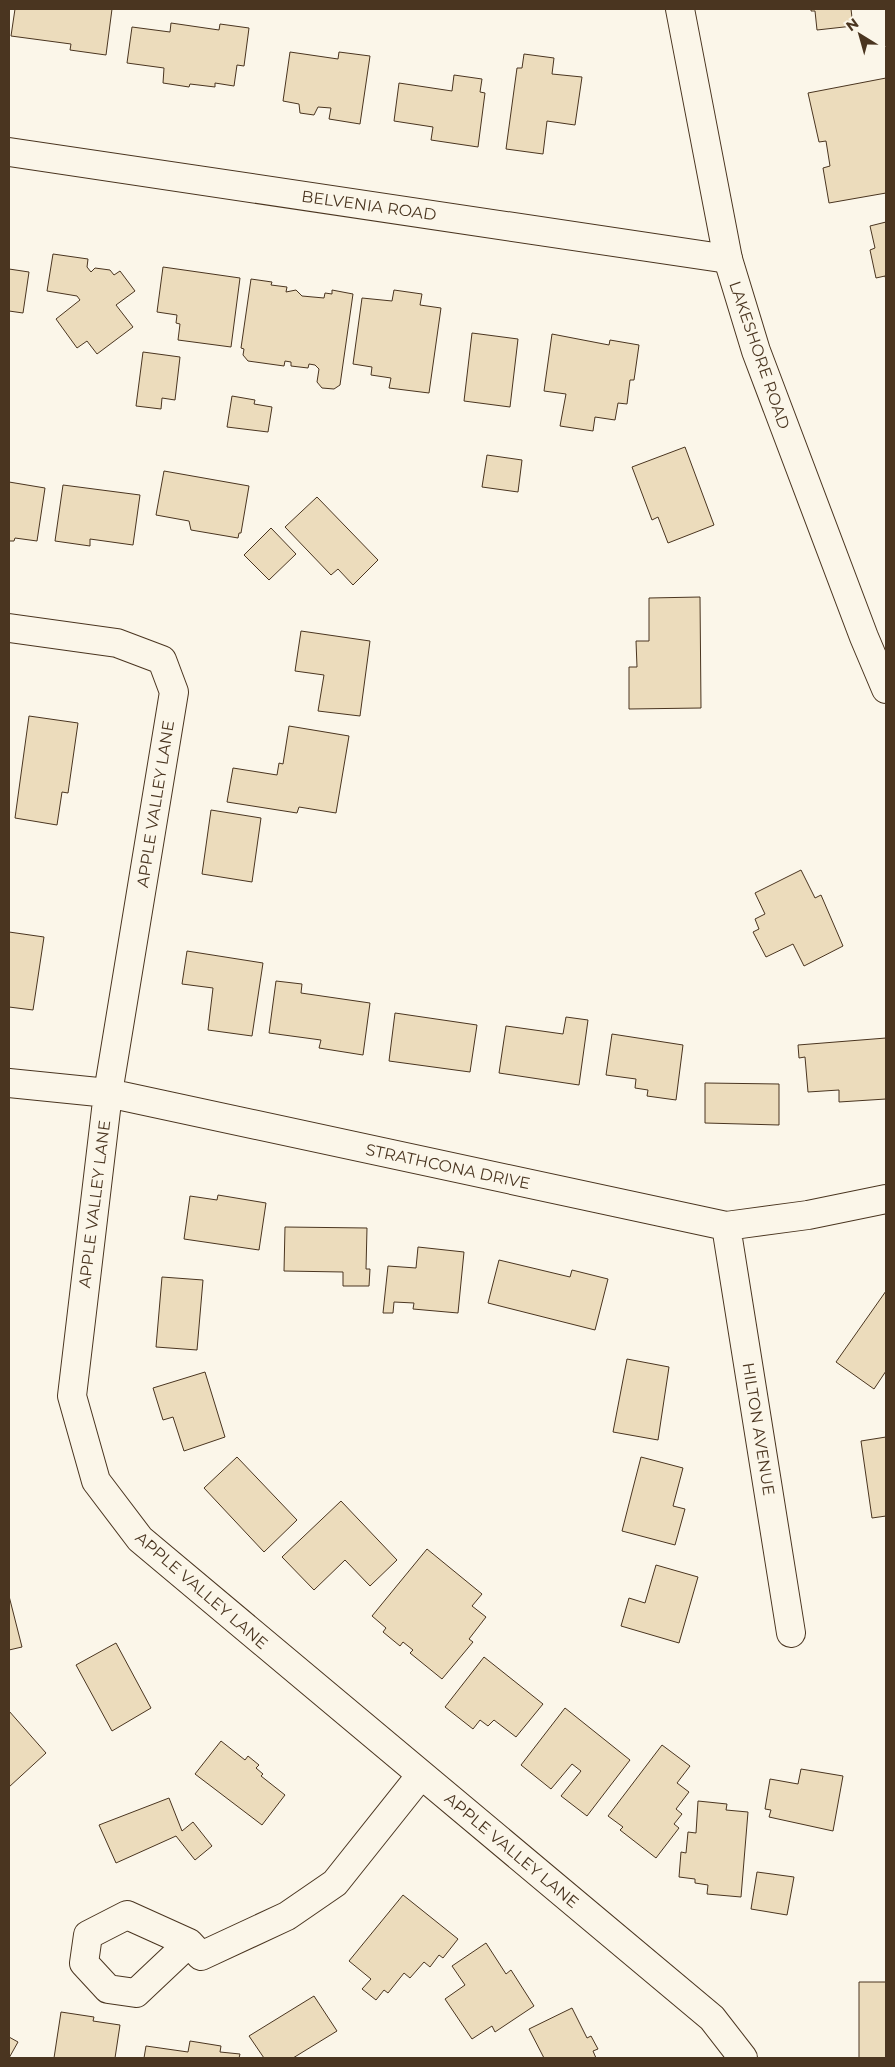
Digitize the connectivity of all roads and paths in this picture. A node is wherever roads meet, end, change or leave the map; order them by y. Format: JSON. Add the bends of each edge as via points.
{"nodes":[{"id":1,"x":680,"y":9,"type":"edge"},
{"id":2,"x":9,"y":152,"type":"edge"},
{"id":3,"x":728,"y":259,"type":"junction"},
{"id":4,"x":9,"y":628,"type":"edge"},
{"id":5,"x":886,"y":689,"type":"edge"},
{"id":6,"x":9,"y":1082,"type":"edge"},
{"id":7,"x":108,"y":1093,"type":"junction"},
{"id":8,"x":886,"y":1199,"type":"edge"},
{"id":9,"x":726,"y":1226,"type":"junction"},
{"id":10,"x":792,"y":1633,"type":"dead end"},
{"id":11,"x":421,"y":1775,"type":"junction"},
{"id":12,"x":189,"y":1943,"type":"dead end"},
{"id":13,"x":743,"y":2058,"type":"edge"}],
"edges":[{"from":1,"to":3,"type":"street","name":"LAKESHORE ROAD"},
{"from":2,"to":3,"type":"street","name":"BELVENIA ROAD"},
{"from":3,"to":5,"type":"street","name":"LAKESHORE ROAD","via":[[756,351]]},
{"from":4,"to":7,"type":"street","name":"APPLE VALLEY LANE","via":[[117,643],[162,660],[174,692]]},
{"from":6,"to":7,"type":"street","name":"STRATHCONA DRIVE"},
{"from":7,"to":9,"type":"street","name":"STRATHCONA DRIVE"},
{"from":7,"to":11,"type":"street","name":"APPLE VALLEY LANE","via":[[72,1396],[96,1481],[140,1540]]},
{"from":8,"to":9,"type":"street","name":"STRATHCONA DRIVE","via":[[808,1215]]},
{"from":9,"to":10,"type":"street","name":"HILTON AVENUE"},
{"from":11,"to":12,"type":"street","via":[[335,1884],[287,1916],[201,1956]]},
{"from":11,"to":13,"type":"street","name":"APPLE VALLEY LANE","via":[[712,2018]]}]}
